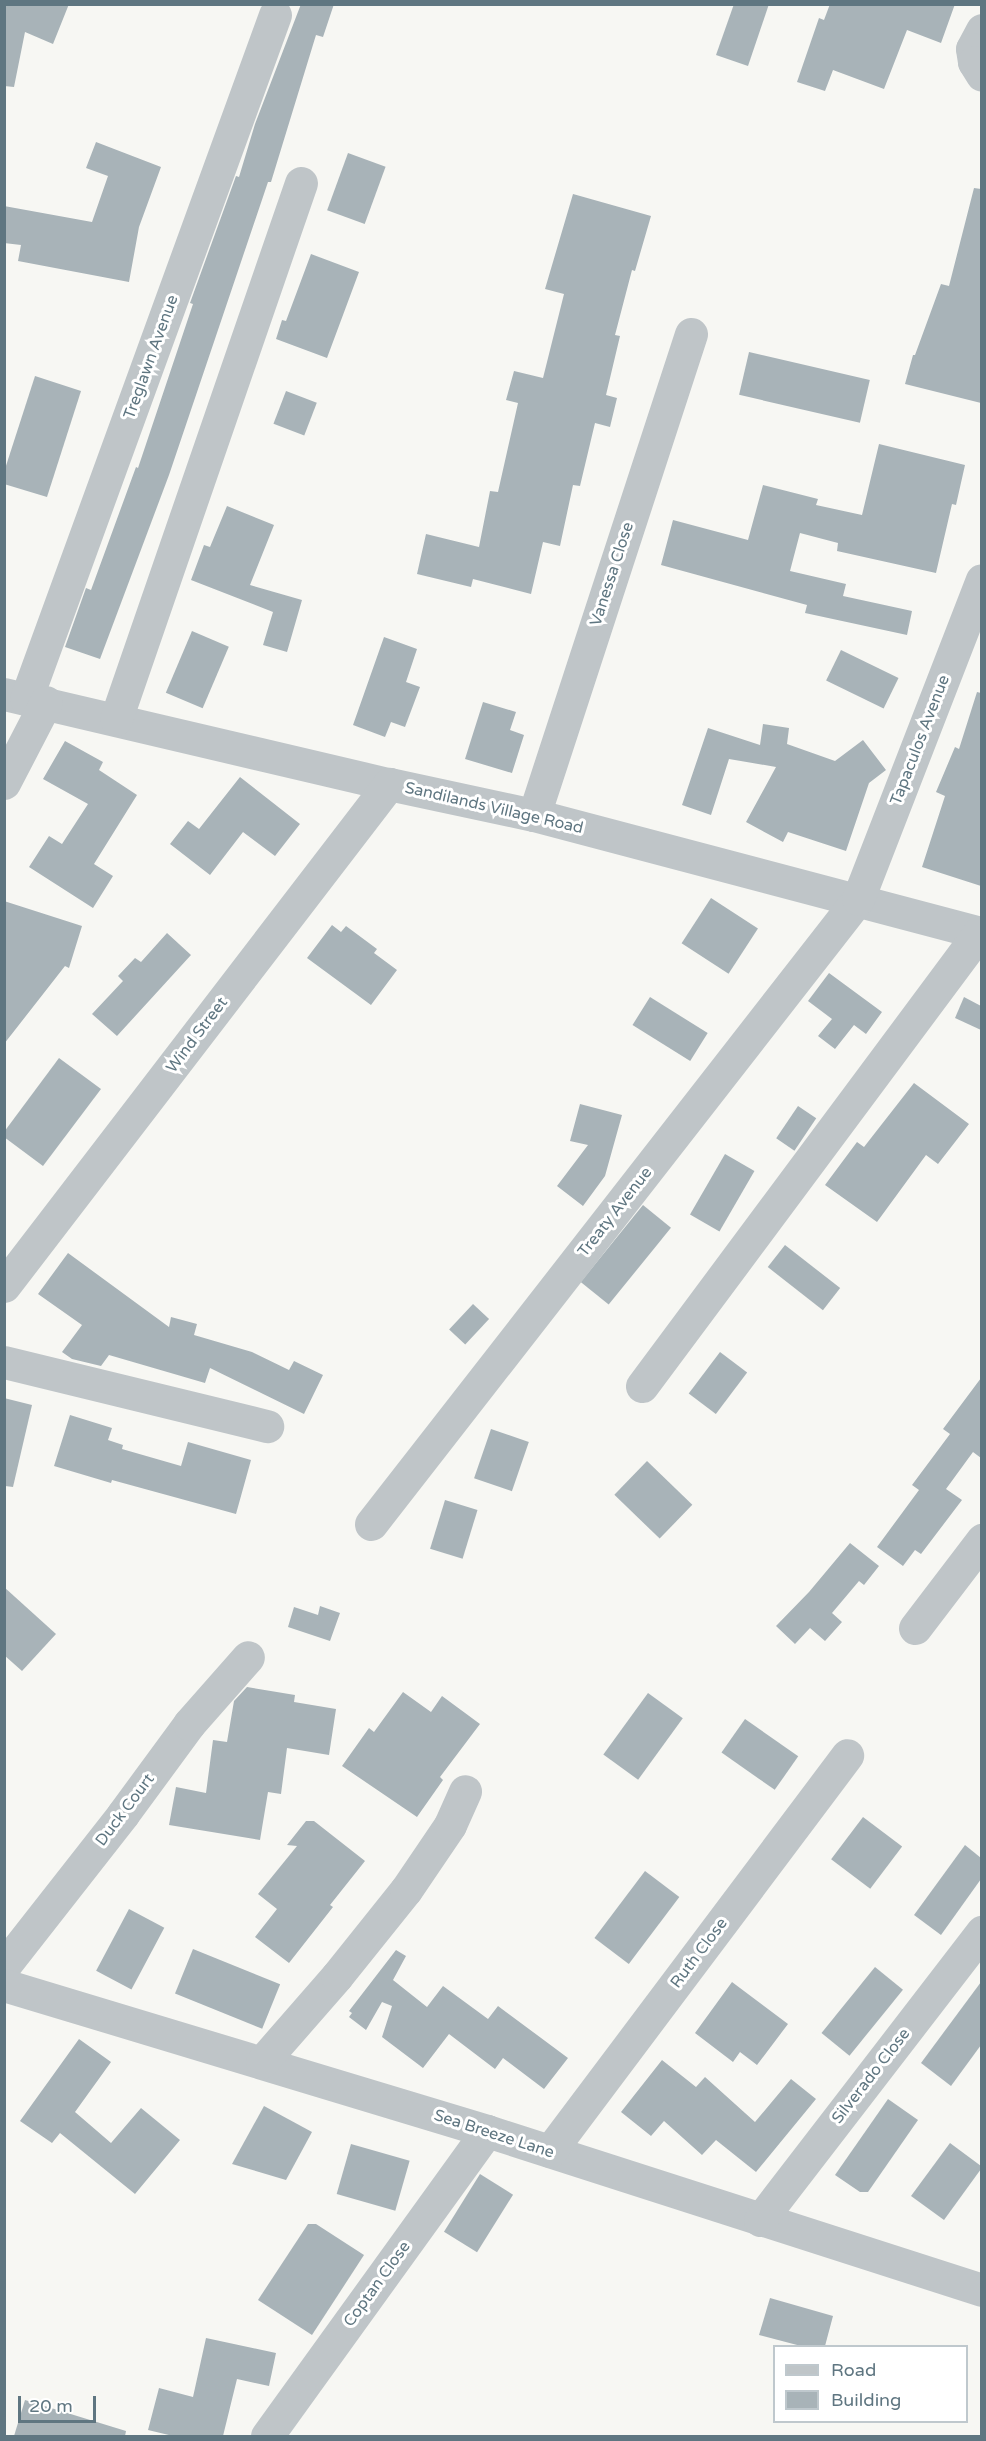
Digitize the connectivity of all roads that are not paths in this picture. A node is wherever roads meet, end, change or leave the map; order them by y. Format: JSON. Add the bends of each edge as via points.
{"nodes":[{"id":1,"x":275,"y":15,"type":"dead end"},
{"id":2,"x":981,"y":30,"type":"edge"},
{"id":3,"x":981,"y":75,"type":"edge"},
{"id":4,"x":301,"y":183,"type":"dead end"},
{"id":5,"x":691,"y":334,"type":"dead end"},
{"id":6,"x":981,"y":580,"type":"edge"},
{"id":7,"x":26,"y":698,"type":"edge"},
{"id":8,"x":116,"y":719,"type":"junction"},
{"id":9,"x":4,"y":783,"type":"edge"},
{"id":10,"x":389,"y":784,"type":"junction"},
{"id":11,"x":534,"y":815,"type":"junction"},
{"id":12,"x":858,"y":899,"type":"junction"},
{"id":13,"x":980,"y":933,"type":"edge"},
{"id":14,"x":4,"y":1286,"type":"edge"},
{"id":15,"x":4,"y":1362,"type":"edge"},
{"id":16,"x":642,"y":1386,"type":"dead end"},
{"id":17,"x":267,"y":1426,"type":"dead end"},
{"id":18,"x":371,"y":1524,"type":"dead end"},
{"id":19,"x":981,"y":1540,"type":"edge"},
{"id":20,"x":915,"y":1628,"type":"dead end"},
{"id":21,"x":248,"y":1657,"type":"dead end"},
{"id":22,"x":847,"y":1755,"type":"dead end"},
{"id":23,"x":465,"y":1791,"type":"dead end"},
{"id":24,"x":981,"y":1932,"type":"edge"},
{"id":25,"x":4,"y":1966,"type":"edge"},
{"id":26,"x":4,"y":1985,"type":"edge"},
{"id":27,"x":262,"y":2062,"type":"junction"},
{"id":28,"x":487,"y":2131,"type":"junction"},
{"id":29,"x":550,"y":2151,"type":"junction"},
{"id":30,"x":760,"y":2220,"type":"junction"},
{"id":31,"x":981,"y":2290,"type":"edge"},
{"id":32,"x":267,"y":2436,"type":"edge"}],
"edges":[{"from":1,"to":7,"type":"street","name":"Treglawn Avenue"},
{"from":2,"to":3,"type":"street","via":[[972,49]]},
{"from":4,"to":8,"type":"street"},
{"from":5,"to":11,"type":"street","name":"Vanessa Close"},
{"from":6,"to":12,"type":"street","name":"Tapaculos Avenue"},
{"from":7,"to":8,"type":"street","name":"Sandilands Village Road"},
{"from":7,"to":9,"type":"street","name":"Treglawn Avenue"},
{"from":8,"to":10,"type":"street","name":"Sandilands Village Road"},
{"from":10,"to":11,"type":"street","name":"Sandilands Village Road"},
{"from":10,"to":14,"type":"street","name":"Wind Street"},
{"from":11,"to":12,"type":"street","name":"Sandilands Village Road"},
{"from":12,"to":13,"type":"street","name":"Sandilands Village Road"},
{"from":12,"to":18,"type":"street","name":"Treaty Avenue"},
{"from":13,"to":16,"type":"street"},
{"from":15,"to":17,"type":"street"},
{"from":19,"to":20,"type":"street"},
{"from":21,"to":25,"type":"street","name":"Duck Court","via":[[189,1724]]},
{"from":22,"to":29,"type":"street","name":"Ruth Close"},
{"from":23,"to":27,"type":"street","via":[[450,1825],[406,1890]]},
{"from":24,"to":30,"type":"street","name":"Silverado Close"},
{"from":26,"to":27,"type":"street","name":"Sea Breeze Lane"},
{"from":27,"to":28,"type":"street","name":"Sea Breeze Lane"},
{"from":28,"to":29,"type":"street","name":"Sea Breeze Lane"},
{"from":28,"to":32,"type":"street","name":"Coptan Close"},
{"from":29,"to":30,"type":"street","name":"Sea Breeze Lane"},
{"from":30,"to":31,"type":"street","name":"Sea Breeze Lane"}]}
